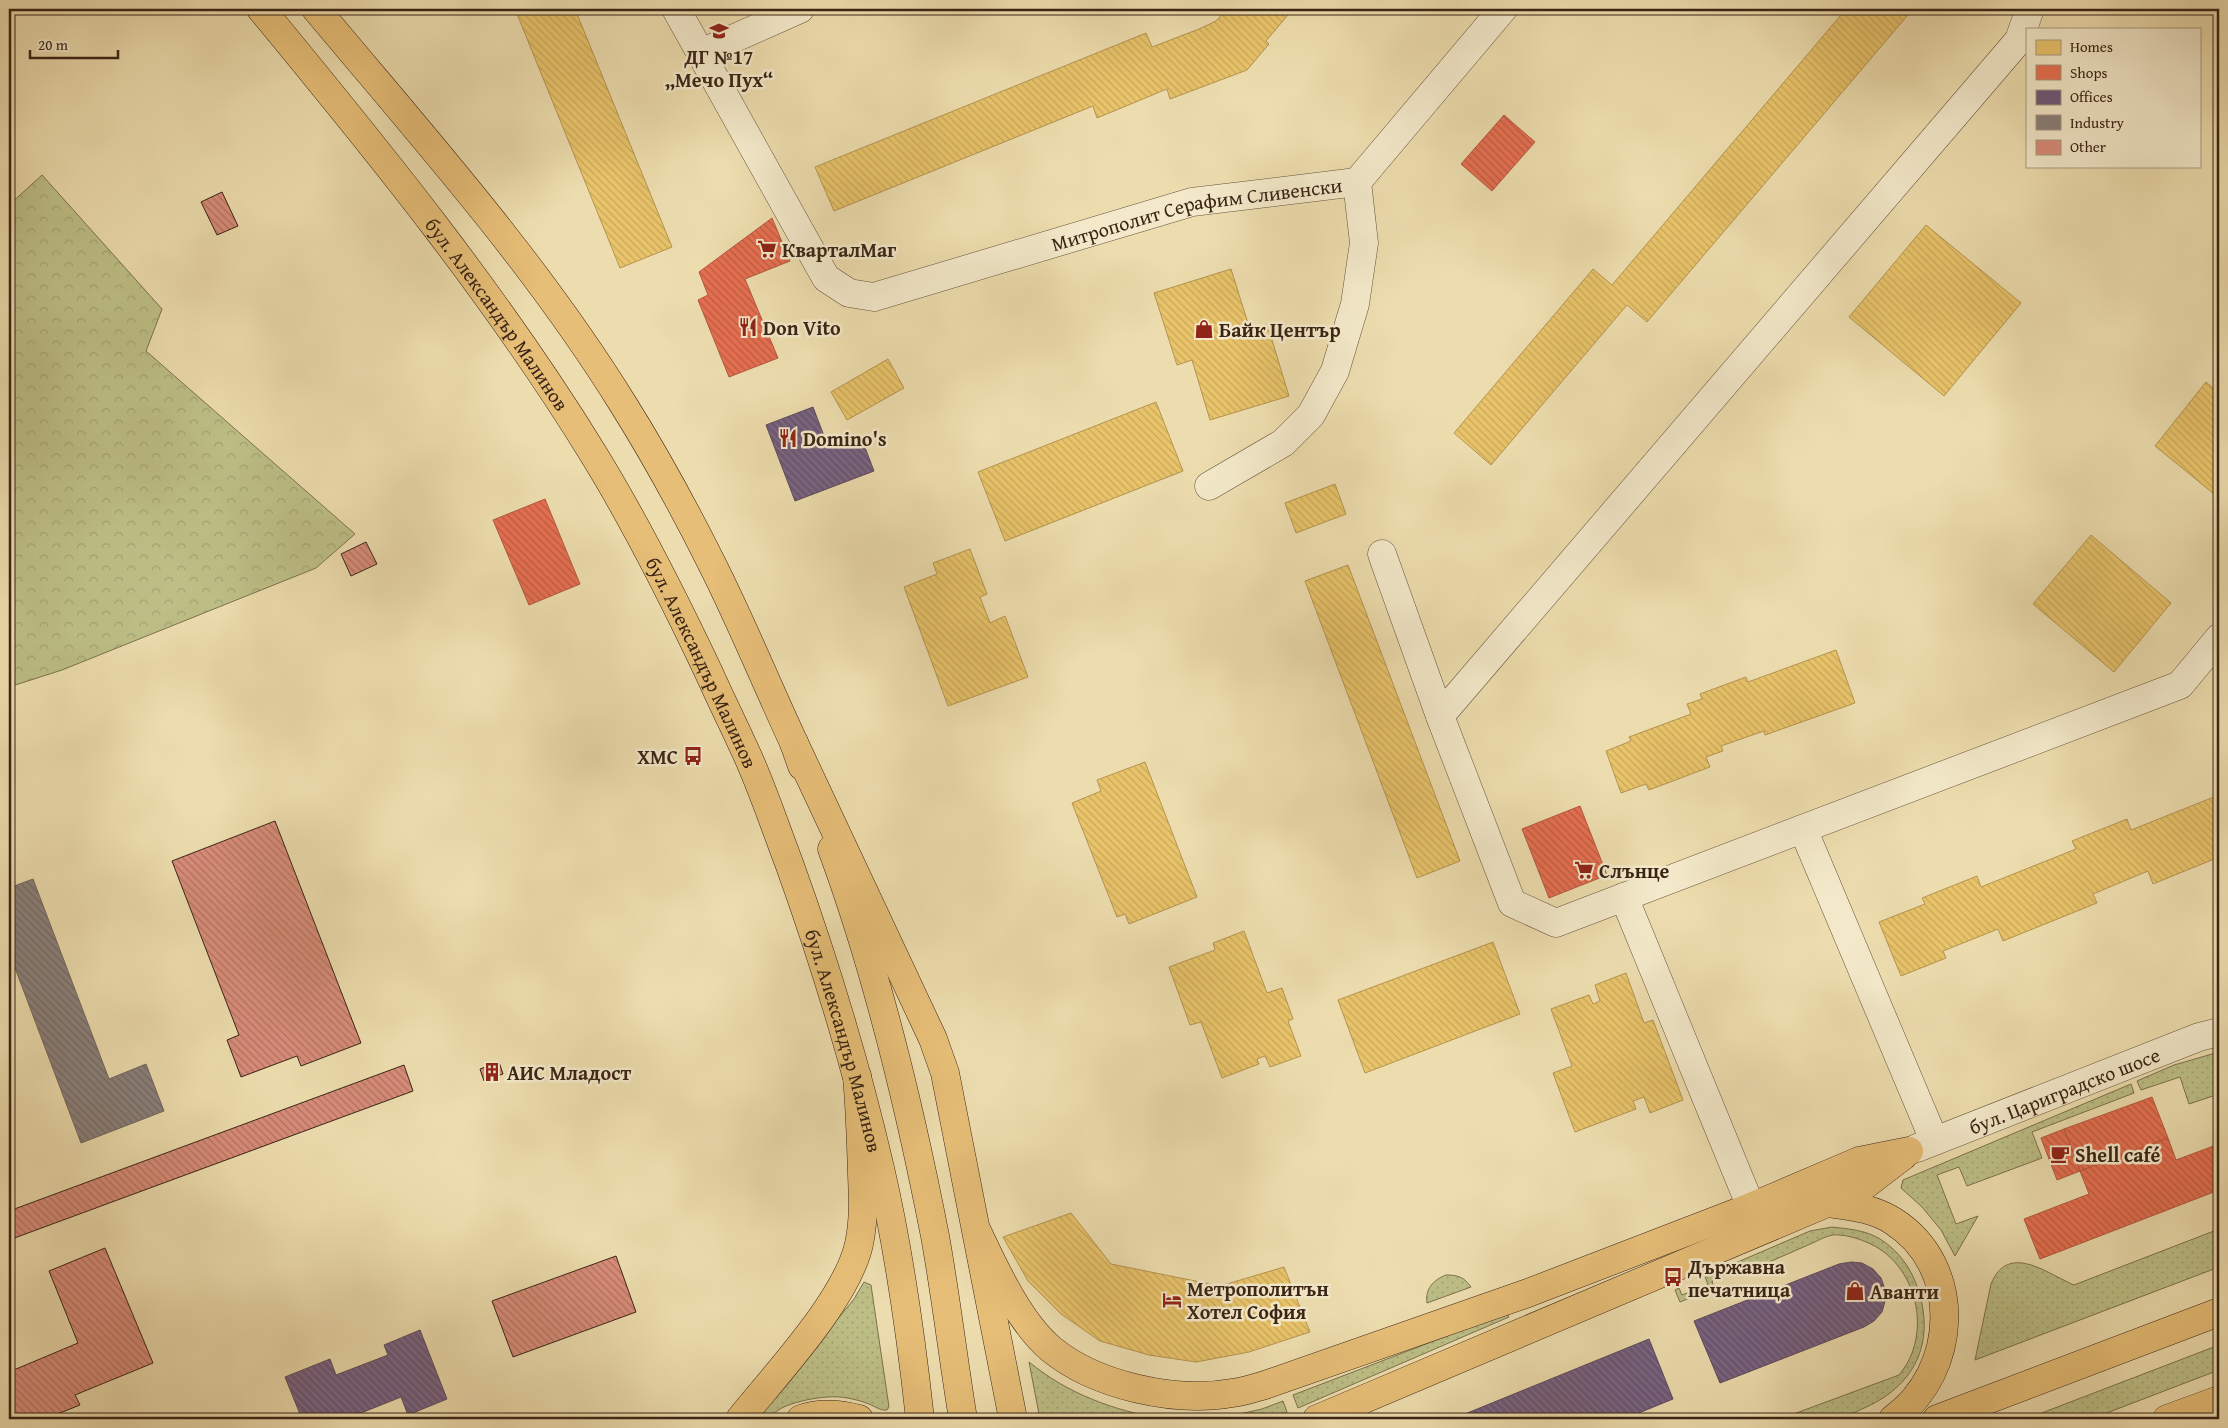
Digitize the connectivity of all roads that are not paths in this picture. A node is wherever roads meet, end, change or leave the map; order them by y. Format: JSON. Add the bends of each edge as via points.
{"nodes":[{"id":1,"x":261,"y":9,"type":"edge"},
{"id":2,"x":316,"y":9,"type":"edge"},
{"id":3,"x":676,"y":9,"type":"edge"},
{"id":4,"x":800,"y":9,"type":"edge"},
{"id":5,"x":1504,"y":9,"type":"edge"},
{"id":6,"x":2030,"y":9,"type":"edge"},
{"id":7,"x":700,"y":53,"type":"junction"},
{"id":8,"x":1357,"y":182,"type":"junction"},
{"id":9,"x":1209,"y":486,"type":"dead end"},
{"id":10,"x":1382,"y":554,"type":"dead end"},
{"id":11,"x":2219,"y":638,"type":"edge"},
{"id":12,"x":1440,"y":716,"type":"junction"},
{"id":13,"x":794,"y":744,"type":"junction"},
{"id":14,"x":1803,"y":829,"type":"junction"},
{"id":15,"x":1624,"y":897,"type":"junction"},
{"id":16,"x":2219,"y":1032,"type":"edge"},
{"id":17,"x":857,"y":1076,"type":"junction"},
{"id":18,"x":1934,"y":1140,"type":"junction"},
{"id":19,"x":1909,"y":1151,"type":"junction"},
{"id":20,"x":1827,"y":1203,"type":"junction"},
{"id":21,"x":1751,"y":1206,"type":"junction"},
{"id":22,"x":977,"y":1231,"type":"junction"},
{"id":23,"x":2219,"y":1312,"type":"edge"},
{"id":24,"x":2218,"y":1400,"type":"edge"},
{"id":25,"x":740,"y":1419,"type":"edge"},
{"id":26,"x":801,"y":1419,"type":"edge"},
{"id":27,"x":859,"y":1419,"type":"edge"},
{"id":28,"x":920,"y":1419,"type":"edge"},
{"id":29,"x":963,"y":1419,"type":"edge"},
{"id":30,"x":1013,"y":1419,"type":"edge"},
{"id":31,"x":1317,"y":1419,"type":"edge"},
{"id":32,"x":1893,"y":1419,"type":"edge"},
{"id":33,"x":1937,"y":1419,"type":"edge"},
{"id":34,"x":2167,"y":1419,"type":"edge"}],
"edges":[{"from":1,"to":17,"type":"main road","name":"бул. Александър Малинов","via":[[454,251],[534,364],[594,456],[678,606],[752,768],[808,915]]},
{"from":2,"to":13,"type":"main road","name":"бул. Александър Малинов","via":[[494,224],[557,307],[622,402],[712,563]]},
{"from":3,"to":7,"type":"street"},
{"from":4,"to":7,"type":"street"},
{"from":5,"to":8,"type":"street","name":"Митрополит Серафим Сливенски"},
{"from":6,"to":12,"type":"street","via":[[2019,40]]},
{"from":7,"to":8,"type":"street","name":"Митрополит Серафим Сливенски","via":[[826,278],[849,292],[874,297],[1192,202]]},
{"from":8,"to":9,"type":"street","via":[[1364,243],[1355,304],[1335,371],[1312,415],[1283,443]]},
{"from":10,"to":12,"type":"street"},
{"from":11,"to":14,"type":"street","via":[[2180,685]]},
{"from":12,"to":15,"type":"street","via":[[1512,903],[1556,923]]},
{"from":13,"to":22,"type":"main road","via":[[933,1039],[945,1073]]},
{"from":13,"to":29,"type":"main road","name":"бул. Александър Малинов","via":[[846,886],[886,1023],[935,1237]]},
{"from":14,"to":15,"type":"street"},
{"from":14,"to":18,"type":"street"},
{"from":15,"to":21,"type":"street"},
{"from":16,"to":18,"type":"street","name":"бул. Цариградско шосе"},
{"from":17,"to":25,"type":"main road","via":[[863,1206],[859,1245],[853,1264],[825,1311]]},
{"from":17,"to":28,"type":"main road","name":"бул. Александър Малинов","via":[[895,1246]]},
{"from":18,"to":19,"type":"street","name":"бул. Цариградско шосе"},
{"from":19,"to":20,"type":"main road","via":[[1865,1185]]},
{"from":19,"to":21,"type":"main road","via":[[1860,1162]]},
{"from":20,"to":31,"type":"main road"},
{"from":20,"to":32,"type":"main road","via":[[1870,1211],[1908,1232],[1923,1247],[1940,1285],[1944,1332],[1939,1358],[1929,1378]]},
{"from":21,"to":22,"type":"main road","via":[[1528,1293],[1265,1385],[1231,1394],[1197,1396],[1167,1395],[1131,1387],[1090,1372],[1052,1350],[1035,1332],[1000,1280]]},
{"from":22,"to":30,"type":"main road"},
{"from":23,"to":33,"type":"main road"},
{"from":24,"to":34,"type":"main road"},
{"from":26,"to":27,"type":"main road","via":[[827,1414]]}]}
